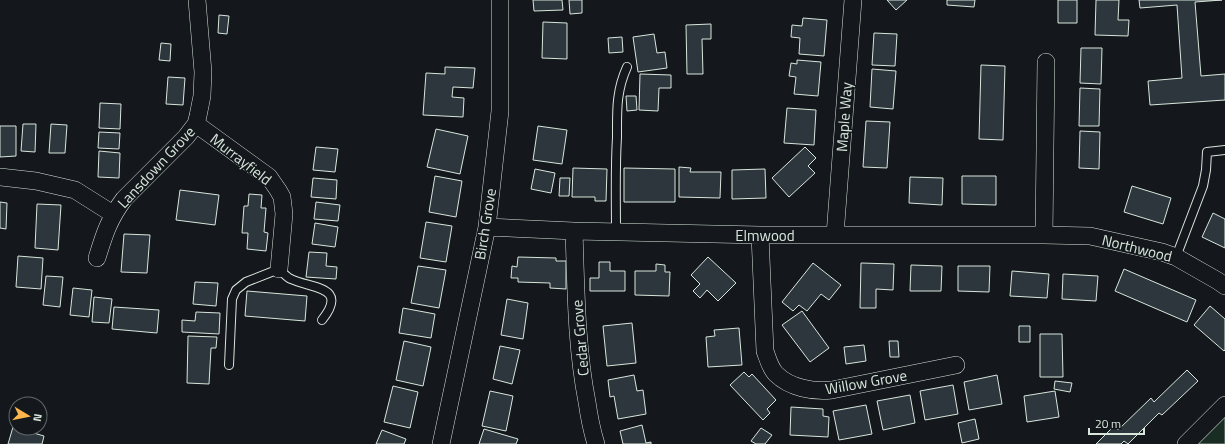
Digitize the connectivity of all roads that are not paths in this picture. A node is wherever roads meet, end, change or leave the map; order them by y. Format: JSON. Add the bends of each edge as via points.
{"nodes":[{"id":1,"x":197,"y":0,"type":"edge"},
{"id":2,"x":500,"y":0,"type":"edge"},
{"id":3,"x":852,"y":0,"type":"edge"},
{"id":4,"x":1046,"y":62,"type":"dead end"},
{"id":5,"x":627,"y":67,"type":"dead end"},
{"id":6,"x":196,"y":124,"type":"junction"},
{"id":7,"x":1225,"y":150,"type":"edge"},
{"id":8,"x":0,"y":177,"type":"edge"},
{"id":9,"x":113,"y":214,"type":"junction"},
{"id":10,"x":487,"y":227,"type":"junction"},
{"id":11,"x":574,"y":231,"type":"junction"},
{"id":12,"x":616,"y":232,"type":"junction"},
{"id":13,"x":835,"y":235,"type":"junction"},
{"id":14,"x":1044,"y":235,"type":"junction"},
{"id":15,"x":760,"y":236,"type":"junction"},
{"id":16,"x":1090,"y":236,"type":"joint"},
{"id":17,"x":1176,"y":256,"type":"junction"},
{"id":18,"x":97,"y":258,"type":"dead end"},
{"id":19,"x":279,"y":269,"type":"junction"},
{"id":20,"x":1225,"y":286,"type":"edge"},
{"id":21,"x":322,"y":320,"type":"dead end"},
{"id":22,"x":229,"y":365,"type":"dead end"},
{"id":23,"x":956,"y":365,"type":"dead end"},
{"id":24,"x":1225,"y":405,"type":"edge"},
{"id":25,"x":441,"y":444,"type":"edge"},
{"id":26,"x":596,"y":444,"type":"edge"},
{"id":27,"x":1186,"y":444,"type":"edge"}],
"edges":[{"from":1,"to":6,"type":"street","name":"Lansdown Grove","via":[[203,72],[202,96]]},
{"from":2,"to":10,"type":"street","name":"Birch Grove","via":[[500,110]]},
{"from":3,"to":13,"type":"street","name":"Maple Way"},
{"from":4,"to":14,"type":"street"},
{"from":5,"to":12,"type":"lane","via":[[618,94]]},
{"from":6,"to":9,"type":"street","name":"Lansdown Grove","via":[[124,199]]},
{"from":6,"to":19,"type":"street","name":"Murrayfield","via":[[269,177],[278,190],[284,205]]},
{"from":7,"to":17,"type":"lane","via":[[1207,152],[1203,186]]},
{"from":8,"to":9,"type":"street","via":[[36,181],[75,190]]},
{"from":9,"to":18,"type":"street","name":"Lansdown Grove"},
{"from":10,"to":11,"type":"street","name":"Elmwood"},
{"from":10,"to":25,"type":"street","name":"Birch Grove"},
{"from":11,"to":12,"type":"street","name":"Elmwood"},
{"from":11,"to":26,"type":"street","name":"Cedar Grove","via":[[580,362]]},
{"from":12,"to":15,"type":"street","name":"Elmwood"},
{"from":13,"to":14,"type":"street","name":"Elmwood"},
{"from":13,"to":15,"type":"street","name":"Elmwood"},
{"from":14,"to":16,"type":"street","name":"Elmwood"},
{"from":15,"to":23,"type":"street","name":"Willow Grove","via":[[765,351],[771,368],[781,378],[802,388],[826,391]]},
{"from":16,"to":17,"type":"street","name":"Northwood"},
{"from":17,"to":20,"type":"street","name":"Northwood"},
{"from":19,"to":21,"type":"lane","via":[[289,279],[322,288],[330,295],[332,303]]},
{"from":19,"to":22,"type":"lane","via":[[246,282],[236,290],[232,299]]},
{"from":24,"to":27,"type":"street"}]}
